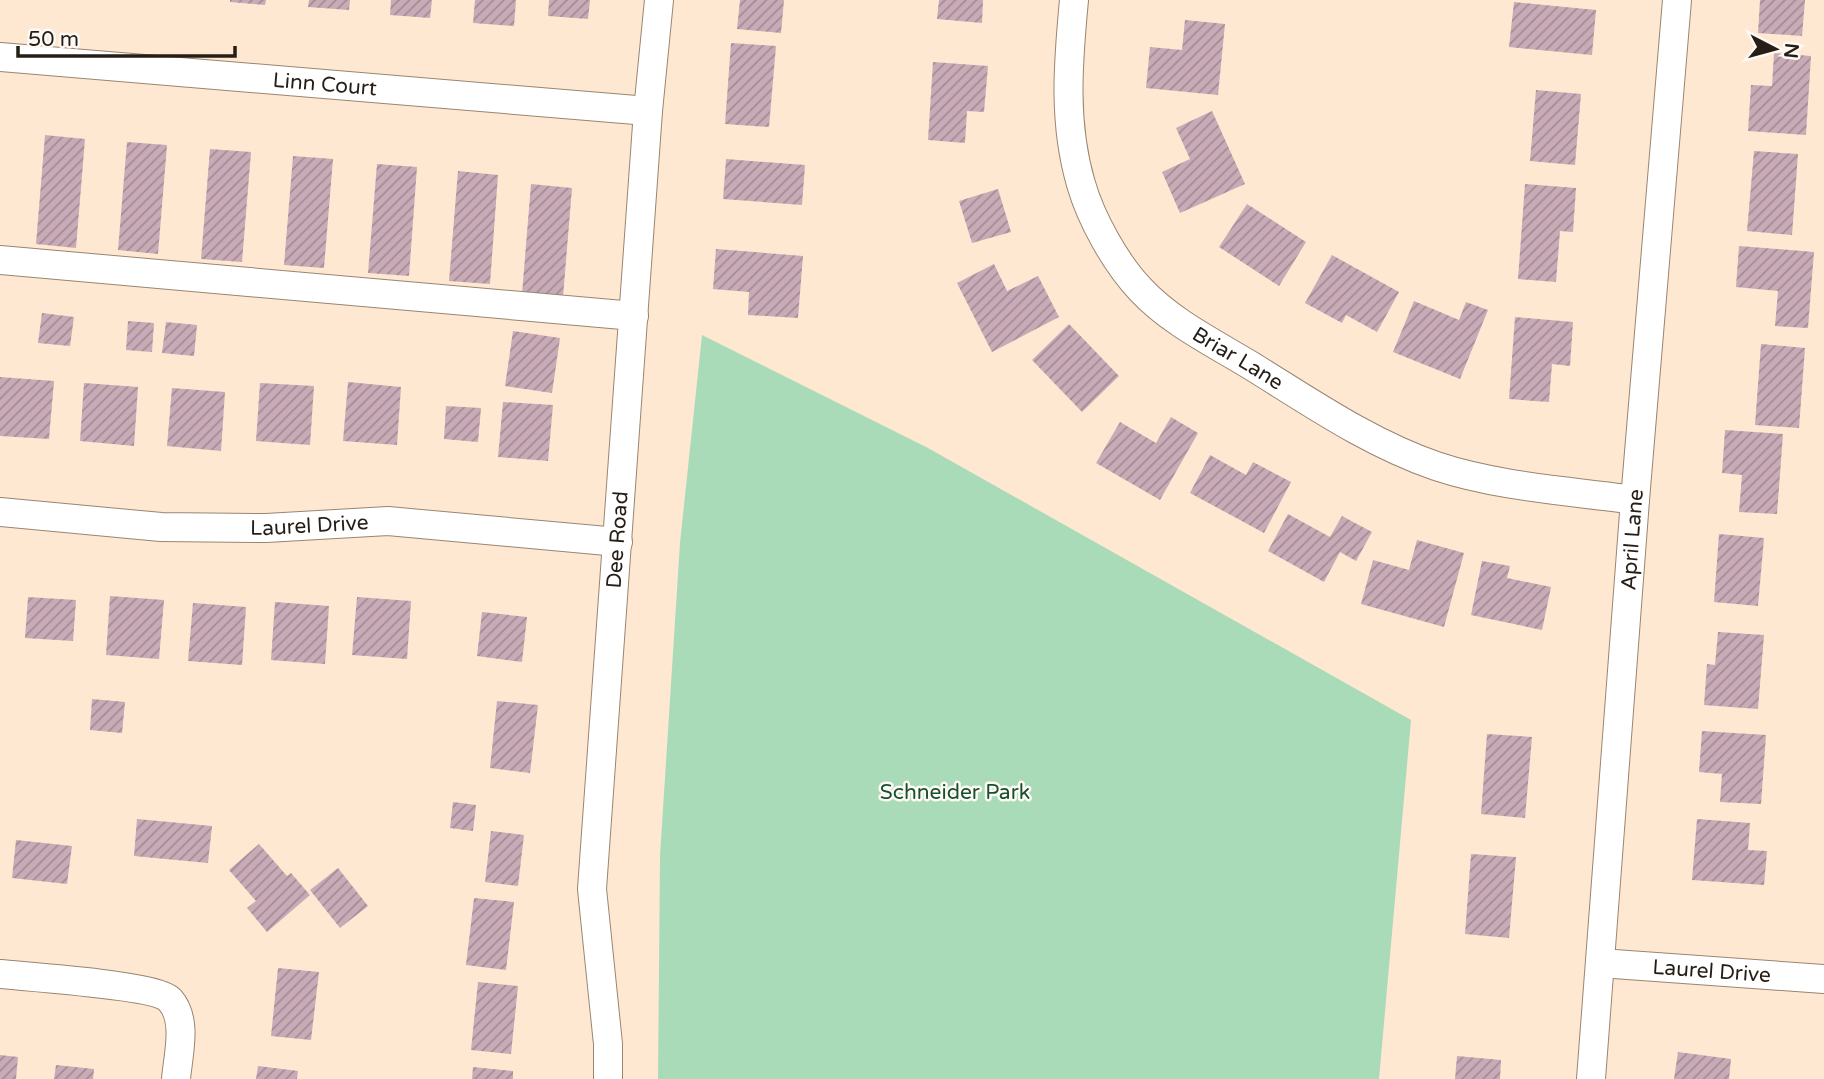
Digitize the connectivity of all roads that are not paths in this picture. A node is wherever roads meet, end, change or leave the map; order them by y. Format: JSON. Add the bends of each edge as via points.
{"nodes":[{"id":1,"x":659,"y":0,"type":"edge"},
{"id":2,"x":1074,"y":0,"type":"edge"},
{"id":3,"x":1677,"y":0,"type":"edge"},
{"id":4,"x":0,"y":57,"type":"edge"},
{"id":5,"x":648,"y":111,"type":"junction"},
{"id":6,"x":0,"y":260,"type":"edge"},
{"id":7,"x":634,"y":316,"type":"junction"},
{"id":8,"x":1635,"y":500,"type":"junction"},
{"id":9,"x":0,"y":512,"type":"edge"},
{"id":10,"x":618,"y":542,"type":"junction"},
{"id":11,"x":1601,"y":963,"type":"junction"},
{"id":12,"x":0,"y":974,"type":"edge"},
{"id":13,"x":1824,"y":979,"type":"edge"},
{"id":14,"x":176,"y":1079,"type":"edge"},
{"id":15,"x":608,"y":1079,"type":"edge"},
{"id":16,"x":1591,"y":1079,"type":"edge"}],
"edges":[{"from":1,"to":5,"type":"street","name":"Dee Road"},
{"from":2,"to":8,"type":"street","name":"Briar Lane","via":[[1068,88],[1070,137],[1081,187],[1119,263],[1140,290],[1171,317],[1364,435],[1437,466],[1485,478]]},
{"from":3,"to":8,"type":"street","name":"April Lane"},
{"from":4,"to":5,"type":"street","name":"Linn Court"},
{"from":5,"to":7,"type":"street","name":"Dee Road"},
{"from":6,"to":7,"type":"street"},
{"from":7,"to":10,"type":"street","name":"Dee Road"},
{"from":8,"to":11,"type":"street","name":"April Lane"},
{"from":9,"to":10,"type":"street","name":"Laurel Drive","via":[[161,527],[266,528],[388,521]]},
{"from":10,"to":15,"type":"street","name":"Dee Road","via":[[593,889]]},
{"from":11,"to":13,"type":"street","name":"Laurel Drive"},
{"from":11,"to":16,"type":"street","name":"April Lane"},
{"from":12,"to":14,"type":"street","via":[[162,994],[176,1009],[181,1029]]}]}
